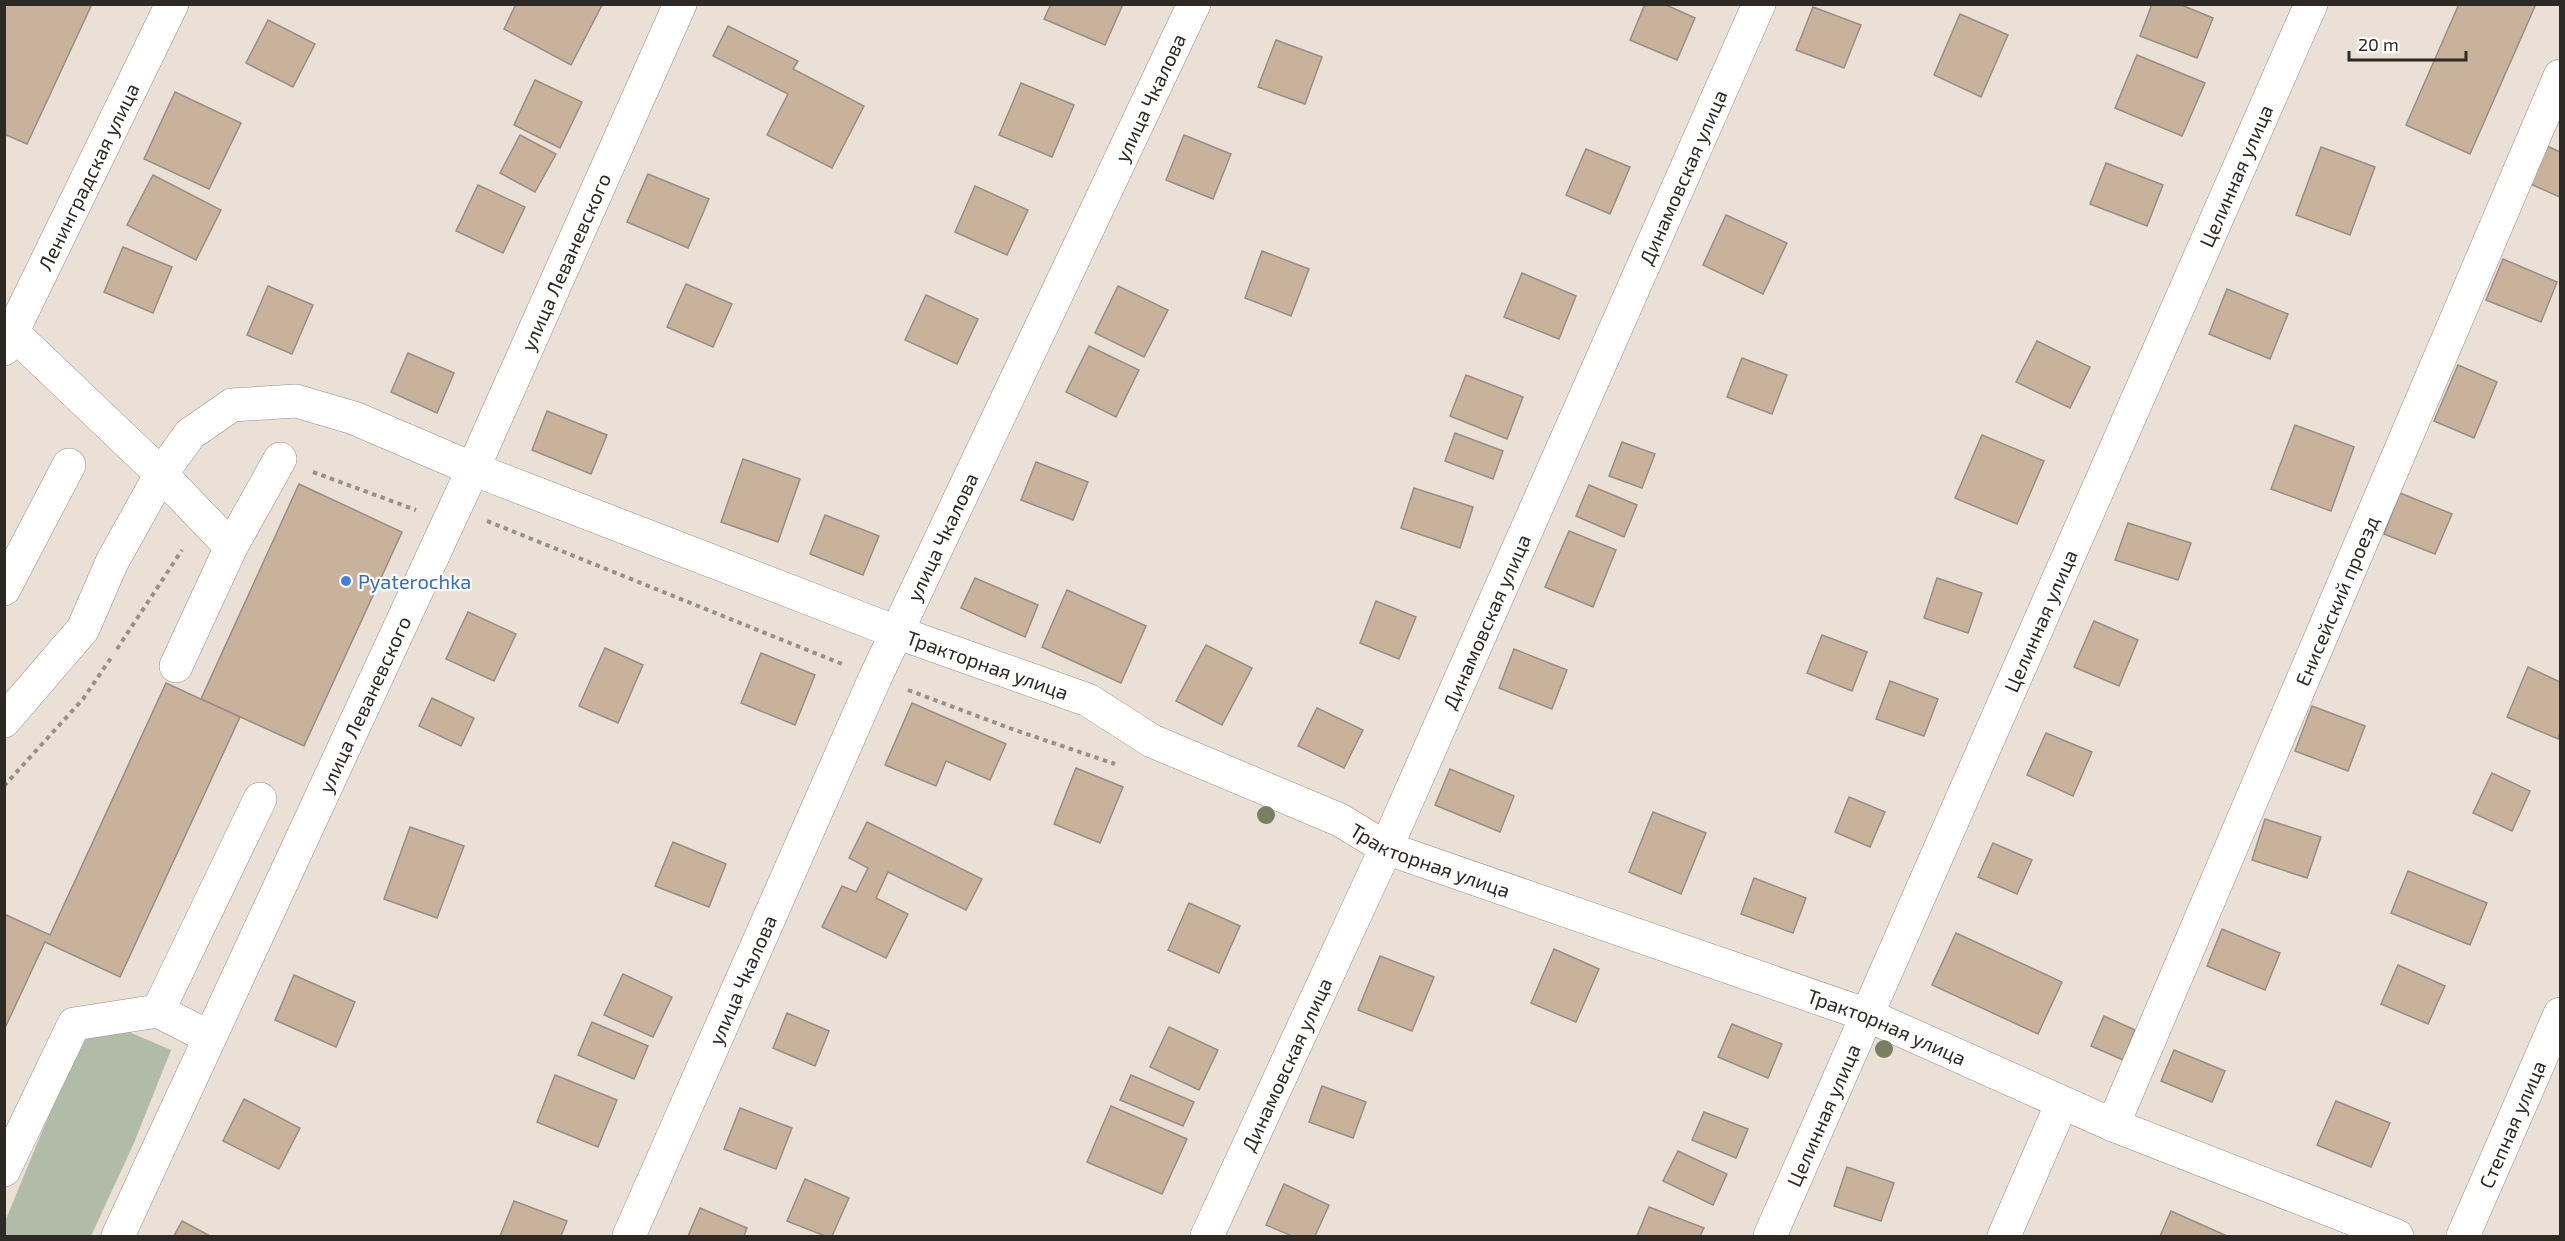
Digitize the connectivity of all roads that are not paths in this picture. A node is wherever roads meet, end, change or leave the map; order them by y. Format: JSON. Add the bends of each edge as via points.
{"nodes":[{"id":1,"x":172,"y":4,"type":"edge"},
{"id":2,"x":680,"y":4,"type":"edge"},
{"id":3,"x":1194,"y":4,"type":"edge"},
{"id":4,"x":1759,"y":4,"type":"edge"},
{"id":5,"x":2311,"y":4,"type":"edge"},
{"id":6,"x":2560,"y":76,"type":"edge"},
{"id":7,"x":7,"y":337,"type":"edge"},
{"id":8,"x":280,"y":459,"type":"road end"},
{"id":9,"x":69,"y":465,"type":"dead end"},
{"id":10,"x":473,"y":469,"type":"junction"},
{"id":11,"x":161,"y":474,"type":"junction"},
{"id":12,"x":231,"y":547,"type":"junction"},
{"id":13,"x":4,"y":589,"type":"edge"},
{"id":14,"x":896,"y":632,"type":"junction"},
{"id":15,"x":177,"y":666,"type":"dead end"},
{"id":16,"x":4,"y":721,"type":"edge"},
{"id":17,"x":260,"y":799,"type":"dead end"},
{"id":18,"x":1386,"y":848,"type":"junction"},
{"id":19,"x":158,"y":1011,"type":"junction"},
{"id":20,"x":2560,"y":1014,"type":"edge"},
{"id":21,"x":1867,"y":1015,"type":"junction"},
{"id":22,"x":208,"y":1037,"type":"junction"},
{"id":23,"x":2062,"y":1103,"type":"junction"},
{"id":24,"x":2113,"y":1125,"type":"junction"},
{"id":25,"x":4,"y":1170,"type":"edge"},
{"id":26,"x":118,"y":1236,"type":"edge"},
{"id":27,"x":629,"y":1236,"type":"edge"},
{"id":28,"x":1207,"y":1236,"type":"edge"},
{"id":29,"x":1770,"y":1236,"type":"edge"},
{"id":30,"x":2004,"y":1236,"type":"edge"},
{"id":31,"x":2397,"y":1236,"type":"edge"},
{"id":32,"x":2463,"y":1236,"type":"edge"}],
"edges":[{"from":1,"to":7,"type":"street","name":"Ленинградская улица"},
{"from":2,"to":10,"type":"street","name":"улица Леваневского"},
{"from":3,"to":14,"type":"street","name":"улица Чкалова"},
{"from":4,"to":18,"type":"street","name":"Динамовская улица"},
{"from":5,"to":21,"type":"street","name":"Целинная улица"},
{"from":6,"to":24,"type":"street","name":"Енисейский проезд"},
{"from":7,"to":11,"type":"street"},
{"from":8,"to":12,"type":"street"},
{"from":9,"to":13,"type":"street"},
{"from":10,"to":11,"type":"street","name":"Тракторная улица","via":[[354,418],[296,401],[232,405],[190,434]]},
{"from":10,"to":14,"type":"street","name":"Тракторная улица"},
{"from":10,"to":22,"type":"street","name":"улица Леваневского"},
{"from":11,"to":12,"type":"street"},
{"from":11,"to":16,"type":"street","name":"Тракторная улица","via":[[112,562],[83,629]]},
{"from":12,"to":15,"type":"street"},
{"from":14,"to":18,"type":"street","name":"Тракторная улица","via":[[1088,700],[1152,741],[1340,820]]},
{"from":14,"to":27,"type":"street","name":"улица Чкалова"},
{"from":17,"to":19,"type":"street"},
{"from":18,"to":21,"type":"street","name":"Тракторная улица"},
{"from":18,"to":28,"type":"street","name":"Динамовская улица"},
{"from":19,"to":22,"type":"street"},
{"from":19,"to":25,"type":"street","via":[[74,1024]]},
{"from":20,"to":32,"type":"street","name":"Степная улица"},
{"from":21,"to":23,"type":"street","name":"Тракторная улица"},
{"from":21,"to":29,"type":"street","name":"Целинная улица"},
{"from":22,"to":26,"type":"street","name":"улица Леваневского"},
{"from":23,"to":24,"type":"street","name":"Тракторная улица"},
{"from":23,"to":30,"type":"street"},
{"from":24,"to":31,"type":"street","name":"Тракторная улица"}]}
